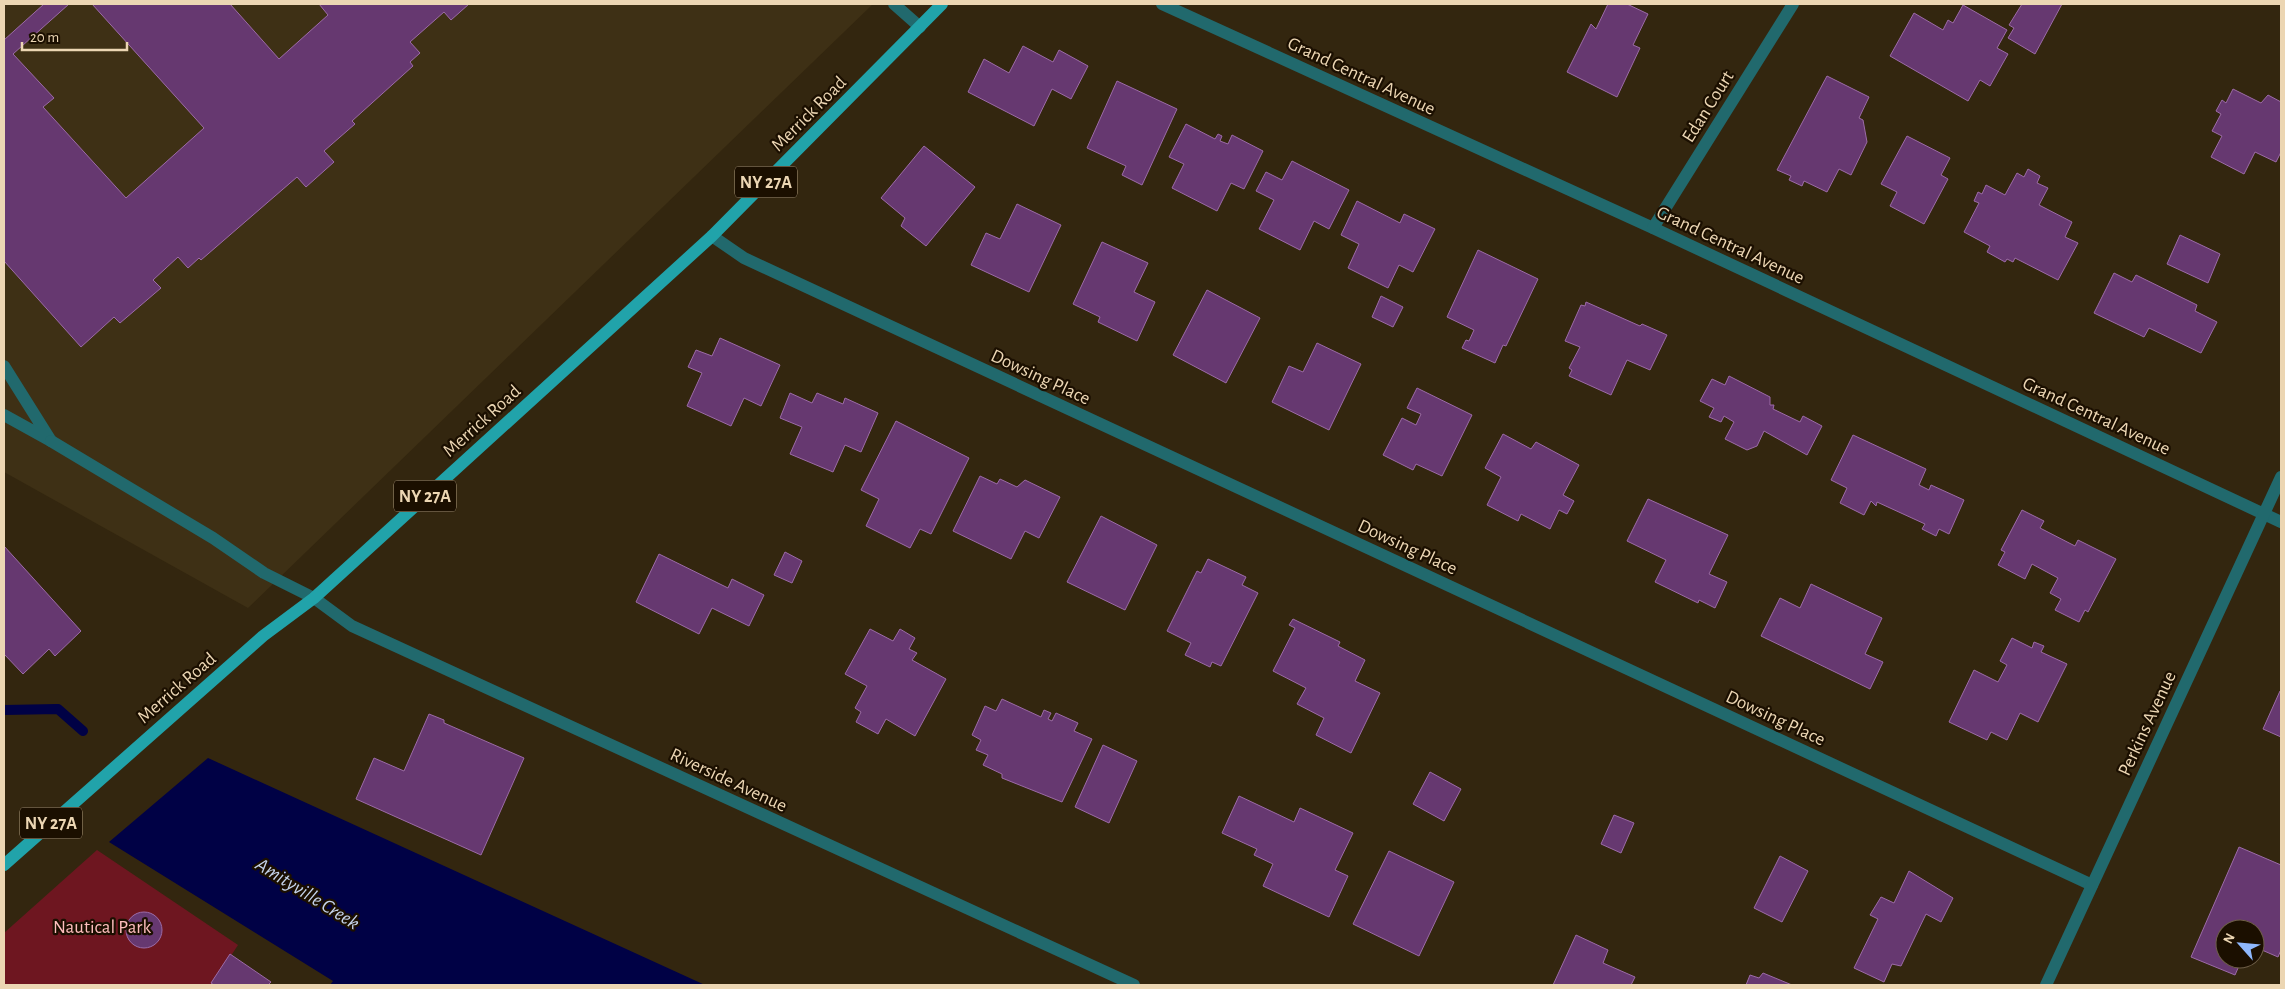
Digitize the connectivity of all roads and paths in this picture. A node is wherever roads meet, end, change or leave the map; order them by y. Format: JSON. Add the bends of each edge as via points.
{"nodes":[{"id":1,"x":894,"y":4,"type":"edge"},
{"id":2,"x":942,"y":4,"type":"edge"},
{"id":3,"x":1162,"y":4,"type":"edge"},
{"id":4,"x":1793,"y":4,"type":"edge"},
{"id":5,"x":920,"y":27,"type":"junction"},
{"id":6,"x":1653,"y":228,"type":"junction"},
{"id":7,"x":712,"y":236,"type":"junction"},
{"id":8,"x":4,"y":366,"type":"edge"},
{"id":9,"x":4,"y":415,"type":"edge"},
{"id":10,"x":51,"y":440,"type":"junction"},
{"id":11,"x":2281,"y":477,"type":"edge"},
{"id":12,"x":2264,"y":514,"type":"junction"},
{"id":13,"x":2281,"y":522,"type":"edge"},
{"id":14,"x":314,"y":598,"type":"junction"},
{"id":15,"x":4,"y":865,"type":"edge"},
{"id":16,"x":2092,"y":885,"type":"junction"},
{"id":17,"x":1134,"y":985,"type":"edge"},
{"id":18,"x":2046,"y":985,"type":"edge"}],
"edges":[{"from":1,"to":5,"type":"street"},
{"from":2,"to":5,"type":"main road","name":"Merrick Road","number":"NY 27A"},
{"from":3,"to":6,"type":"street","name":"Grand Central Avenue"},
{"from":4,"to":6,"type":"street","name":"Edan Court"},
{"from":5,"to":7,"type":"main road","name":"Merrick Road","number":"NY 27A"},
{"from":6,"to":12,"type":"street","name":"Grand Central Avenue"},
{"from":7,"to":14,"type":"main road","name":"Merrick Road","number":"NY 27A"},
{"from":7,"to":16,"type":"street","name":"Dowsing Place","via":[[744,258]]},
{"from":8,"to":10,"type":"street"},
{"from":9,"to":10,"type":"street","name":"Riverside Avenue"},
{"from":10,"to":14,"type":"street","name":"Riverside Avenue","via":[[214,538],[264,573]]},
{"from":11,"to":12,"type":"street","name":"Perkins Avenue"},
{"from":12,"to":13,"type":"street","name":"Grand Central Avenue"},
{"from":12,"to":16,"type":"street","name":"Perkins Avenue"},
{"from":14,"to":15,"type":"main road","name":"Merrick Road","number":"NY 27A","via":[[256,642]]},
{"from":14,"to":17,"type":"street","name":"Riverside Avenue","via":[[352,626]]},
{"from":16,"to":18,"type":"street","name":"Perkins Avenue"}]}
